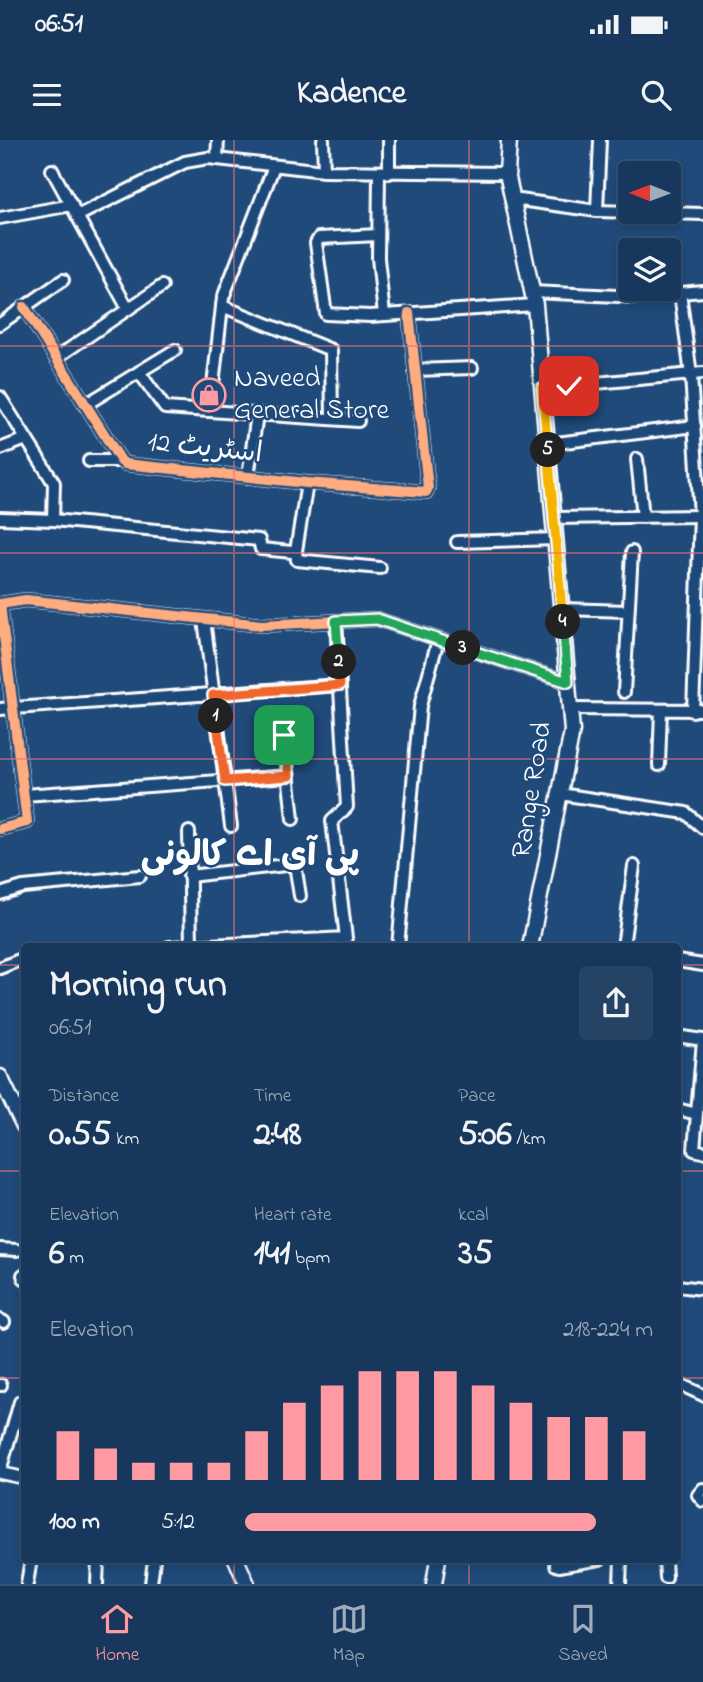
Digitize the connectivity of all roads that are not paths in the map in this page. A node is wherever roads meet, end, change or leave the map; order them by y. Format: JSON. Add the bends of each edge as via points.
{"nodes":[{"id":1,"x":218,"y":140,"type":"edge"},
{"id":2,"x":323,"y":140,"type":"edge"},
{"id":3,"x":389,"y":140,"type":"edge"},
{"id":4,"x":509,"y":140,"type":"edge"},
{"id":5,"x":600,"y":140,"type":"edge"},
{"id":6,"x":217,"y":159,"type":"junction"},
{"id":7,"x":274,"y":166,"type":"junction"},
{"id":8,"x":52,"y":170,"type":"dead end"},
{"id":9,"x":324,"y":172,"type":"junction"},
{"id":10,"x":384,"y":173,"type":"junction"},
{"id":11,"x":507,"y":173,"type":"junction"},
{"id":12,"x":513,"y":199,"type":"junction"},
{"id":13,"x":74,"y":211,"type":"junction"},
{"id":14,"x":597,"y":211,"type":"junction"},
{"id":15,"x":703,"y":214,"type":"edge"},
{"id":16,"x":0,"y":218,"type":"edge"},
{"id":17,"x":378,"y":235,"type":"junction"},
{"id":18,"x":63,"y":280,"type":"dead end"},
{"id":19,"x":162,"y":286,"type":"dead end"},
{"id":20,"x":703,"y":291,"type":"edge"},
{"id":21,"x":681,"y":293,"type":"edge"},
{"id":22,"x":534,"y":298,"type":"junction"},
{"id":23,"x":618,"y":298,"type":"edge"},
{"id":24,"x":681,"y":298,"type":"edge"},
{"id":25,"x":222,"y":306,"type":"junction"},
{"id":26,"x":24,"y":307,"type":"junction"},
{"id":27,"x":128,"y":309,"type":"junction"},
{"id":28,"x":409,"y":313,"type":"junction"},
{"id":29,"x":384,"y":315,"type":"junction"},
{"id":30,"x":0,"y":324,"type":"edge"},
{"id":31,"x":175,"y":350,"type":"dead end"},
{"id":32,"x":56,"y":358,"type":"junction"},
{"id":33,"x":472,"y":368,"type":"dead end"},
{"id":34,"x":415,"y":370,"type":"junction"},
{"id":35,"x":139,"y":372,"type":"junction"},
{"id":36,"x":697,"y":374,"type":"edge"},
{"id":37,"x":542,"y":388,"type":"junction"},
{"id":38,"x":0,"y":397,"type":"edge"},
{"id":39,"x":85,"y":405,"type":"junction"},
{"id":40,"x":210,"y":411,"type":"junction"},
{"id":41,"x":257,"y":414,"type":"junction"},
{"id":42,"x":332,"y":419,"type":"junction"},
{"id":43,"x":358,"y":421,"type":"dead end"},
{"id":44,"x":695,"y":426,"type":"junction"},
{"id":45,"x":26,"y":439,"type":"junction"},
{"id":46,"x":548,"y":444,"type":"junction"},
{"id":47,"x":0,"y":449,"type":"edge"},
{"id":48,"x":637,"y":459,"type":"dead end"},
{"id":49,"x":89,"y":461,"type":"dead end"},
{"id":50,"x":121,"y":461,"type":"junction"},
{"id":51,"x":248,"y":477,"type":"junction"},
{"id":52,"x":307,"y":483,"type":"junction"},
{"id":53,"x":700,"y":516,"type":"junction"},
{"id":54,"x":643,"y":517,"type":"junction"},
{"id":55,"x":0,"y":518,"type":"edge"},
{"id":56,"x":554,"y":518,"type":"junction"},
{"id":57,"x":53,"y":520,"type":"junction"},
{"id":58,"x":556,"y":539,"type":"junction"},
{"id":59,"x":457,"y":542,"type":"dead end"},
{"id":60,"x":701,"y":546,"type":"edge"},
{"id":61,"x":296,"y":551,"type":"junction"},
{"id":62,"x":632,"y":552,"type":"dead end"},
{"id":63,"x":380,"y":568,"type":"dead end"},
{"id":64,"x":700,"y":607,"type":"edge"},
{"id":65,"x":562,"y":609,"type":"junction"},
{"id":66,"x":628,"y":611,"type":"junction"},
{"id":67,"x":204,"y":620,"type":"junction"},
{"id":68,"x":336,"y":621,"type":"junction"},
{"id":69,"x":438,"y":640,"type":"junction"},
{"id":70,"x":568,"y":682,"type":"junction"},
{"id":71,"x":340,"y":685,"type":"junction"},
{"id":72,"x":624,"y":692,"type":"dead end"},
{"id":73,"x":213,"y":695,"type":"junction"},
{"id":74,"x":13,"y":707,"type":"junction"},
{"id":75,"x":0,"y":709,"type":"edge"},
{"id":76,"x":570,"y":709,"type":"junction"},
{"id":77,"x":661,"y":710,"type":"junction"},
{"id":78,"x":698,"y":710,"type":"edge"},
{"id":79,"x":284,"y":735,"type":"dead end"},
{"id":80,"x":659,"y":765,"type":"dead end"},
{"id":81,"x":289,"y":776,"type":"junction"},
{"id":82,"x":225,"y":781,"type":"junction"},
{"id":83,"x":561,"y":794,"type":"junction"},
{"id":84,"x":24,"y":795,"type":"junction"},
{"id":85,"x":293,"y":819,"type":"dead end"},
{"id":86,"x":230,"y":826,"type":"dead end"},
{"id":87,"x":703,"y":828,"type":"edge"},
{"id":88,"x":0,"y":829,"type":"edge"},
{"id":89,"x":189,"y":832,"type":"dead end"},
{"id":90,"x":634,"y":866,"type":"dead end"},
{"id":91,"x":140,"y":876,"type":"dead end"},
{"id":92,"x":189,"y":876,"type":"junction"},
{"id":93,"x":0,"y":894,"type":"edge"},
{"id":94,"x":300,"y":896,"type":"dead end"},
{"id":95,"x":191,"y":943,"type":"edge"},
{"id":96,"x":256,"y":943,"type":"edge"},
{"id":97,"x":398,"y":943,"type":"edge"},
{"id":98,"x":531,"y":943,"type":"edge"},
{"id":99,"x":624,"y":943,"type":"edge"},
{"id":100,"x":21,"y":959,"type":"edge"},
{"id":101,"x":681,"y":962,"type":"edge"},
{"id":102,"x":703,"y":965,"type":"edge"},
{"id":103,"x":0,"y":968,"type":"edge"},
{"id":104,"x":681,"y":1037,"type":"edge"},
{"id":105,"x":703,"y":1040,"type":"edge"},
{"id":106,"x":0,"y":1077,"type":"edge"},
{"id":107,"x":681,"y":1110,"type":"edge"},
{"id":108,"x":697,"y":1114,"type":"junction"},
{"id":109,"x":21,"y":1120,"type":"edge"},
{"id":110,"x":703,"y":1152,"type":"edge"},
{"id":111,"x":0,"y":1249,"type":"edge"},
{"id":112,"x":17,"y":1250,"type":"dead end"},
{"id":113,"x":681,"y":1286,"type":"edge"},
{"id":114,"x":703,"y":1289,"type":"edge"},
{"id":115,"x":681,"y":1386,"type":"edge"},
{"id":116,"x":699,"y":1393,"type":"edge"},
{"id":117,"x":20,"y":1402,"type":"dead end"},
{"id":118,"x":0,"y":1472,"type":"edge"},
{"id":119,"x":21,"y":1477,"type":"edge"},
{"id":120,"x":703,"y":1489,"type":"edge"},
{"id":121,"x":703,"y":1501,"type":"edge"},
{"id":122,"x":30,"y":1563,"type":"edge"},
{"id":123,"x":98,"y":1563,"type":"edge"},
{"id":124,"x":154,"y":1563,"type":"edge"},
{"id":125,"x":238,"y":1563,"type":"edge"},
{"id":126,"x":437,"y":1563,"type":"edge"},
{"id":127,"x":556,"y":1563,"type":"edge"},
{"id":128,"x":577,"y":1563,"type":"edge"},
{"id":129,"x":621,"y":1563,"type":"edge"},
{"id":130,"x":665,"y":1563,"type":"edge"},
{"id":131,"x":666,"y":1578,"type":"dead end"},
{"id":132,"x":27,"y":1584,"type":"edge"},
{"id":133,"x":97,"y":1584,"type":"edge"},
{"id":134,"x":151,"y":1584,"type":"edge"},
{"id":135,"x":247,"y":1584,"type":"edge"},
{"id":136,"x":434,"y":1584,"type":"edge"},
{"id":137,"x":620,"y":1584,"type":"edge"}],
"edges":[{"from":1,"to":6,"type":"street"},
{"from":2,"to":9,"type":"street"},
{"from":3,"to":10,"type":"street"},
{"from":4,"to":11,"type":"main road","name":"Range Road"},
{"from":5,"to":14,"type":"street"},
{"from":6,"to":7,"type":"street"},
{"from":6,"to":13,"type":"street","via":[[185,162]]},
{"from":7,"to":9,"type":"street"},
{"from":7,"to":25,"type":"street"},
{"from":8,"to":13,"type":"street"},
{"from":9,"to":10,"type":"street"},
{"from":10,"to":11,"type":"street"},
{"from":10,"to":17,"type":"street"},
{"from":11,"to":12,"type":"main road","name":"Range Road"},
{"from":12,"to":14,"type":"street"},
{"from":12,"to":22,"type":"main road","name":"Range Road"},
{"from":13,"to":16,"type":"street"},
{"from":13,"to":27,"type":"street"},
{"from":14,"to":15,"type":"street"},
{"from":17,"to":29,"type":"street"},
{"from":17,"to":29,"type":"street","via":[[325,236],[316,243],[326,314]]},
{"from":18,"to":26,"type":"street"},
{"from":19,"to":27,"type":"street"},
{"from":20,"to":21,"type":"street"},
{"from":22,"to":23,"type":"street"},
{"from":22,"to":28,"type":"street"},
{"from":22,"to":37,"type":"main road","name":"Range Road"},
{"from":24,"to":36,"type":"street"},
{"from":25,"to":40,"type":"street"},
{"from":25,"to":42,"type":"street","via":[[331,349]]},
{"from":26,"to":30,"type":"street"},
{"from":26,"to":32,"type":"street","name":"اسٹریٹ 12"},
{"from":27,"to":32,"type":"street"},
{"from":28,"to":29,"type":"street"},
{"from":28,"to":34,"type":"street"},
{"from":31,"to":35,"type":"street"},
{"from":32,"to":39,"type":"street","name":"اسٹریٹ 12"},
{"from":33,"to":34,"type":"street"},
{"from":34,"to":52,"type":"street","name":"اسٹریٹ 12","via":[[426,492]]},
{"from":35,"to":39,"type":"street"},
{"from":35,"to":40,"type":"street","via":[[165,408]]},
{"from":36,"to":37,"type":"street"},
{"from":36,"to":44,"type":"street"},
{"from":37,"to":46,"type":"main road","name":"Range Road"},
{"from":38,"to":45,"type":"street"},
{"from":39,"to":50,"type":"street","name":"اسٹریٹ 12"},
{"from":40,"to":41,"type":"street"},
{"from":41,"to":42,"type":"street"},
{"from":41,"to":51,"type":"street"},
{"from":42,"to":43,"type":"street"},
{"from":44,"to":46,"type":"street"},
{"from":44,"to":53,"type":"street"},
{"from":45,"to":47,"type":"street"},
{"from":45,"to":57,"type":"street","via":[[54,483]]},
{"from":46,"to":56,"type":"main road","name":"Range Road"},
{"from":48,"to":54,"type":"street"},
{"from":49,"to":50,"type":"street"},
{"from":50,"to":51,"type":"street","name":"اسٹریٹ 12"},
{"from":51,"to":52,"type":"street","name":"اسٹریٹ 12"},
{"from":52,"to":61,"type":"street"},
{"from":53,"to":54,"type":"street"},
{"from":53,"to":60,"type":"street"},
{"from":54,"to":56,"type":"street"},
{"from":55,"to":57,"type":"street"},
{"from":56,"to":58,"type":"main road","name":"Range Road"},
{"from":57,"to":61,"type":"street","via":[[259,540],[261,550]]},
{"from":58,"to":59,"type":"street"},
{"from":58,"to":65,"type":"main road","name":"Range Road"},
{"from":60,"to":64,"type":"street"},
{"from":61,"to":63,"type":"street","via":[[295,558],[301,561]]},
{"from":62,"to":66,"type":"street"},
{"from":64,"to":78,"type":"street"},
{"from":65,"to":66,"type":"street"},
{"from":65,"to":70,"type":"main road","name":"Range Road"},
{"from":66,"to":72,"type":"street"},
{"from":67,"to":68,"type":"street","via":[[262,625]]},
{"from":67,"to":73,"type":"street"},
{"from":67,"to":74,"type":"street","via":[[26,600],[0,604]]},
{"from":68,"to":69,"type":"street","via":[[377,619]]},
{"from":68,"to":71,"type":"street"},
{"from":69,"to":70,"type":"street"},
{"from":69,"to":97,"type":"street","via":[[419,706]]},
{"from":70,"to":76,"type":"main road","name":"Range Road"},
{"from":71,"to":73,"type":"street"},
{"from":71,"to":96,"type":"street","via":[[347,807],[332,823],[345,938]]},
{"from":73,"to":74,"type":"street"},
{"from":73,"to":82,"type":"street"},
{"from":74,"to":75,"type":"street"},
{"from":74,"to":84,"type":"street"},
{"from":76,"to":77,"type":"street"},
{"from":76,"to":83,"type":"main road","name":"Range Road","via":[[572,731]]},
{"from":77,"to":78,"type":"street"},
{"from":77,"to":80,"type":"street"},
{"from":79,"to":81,"type":"street"},
{"from":81,"to":82,"type":"street"},
{"from":81,"to":85,"type":"street"},
{"from":82,"to":84,"type":"street"},
{"from":82,"to":86,"type":"street"},
{"from":83,"to":87,"type":"street","via":[[686,813]]},
{"from":83,"to":98,"type":"main road","name":"Range Road"},
{"from":84,"to":88,"type":"street","via":[[27,822]]},
{"from":89,"to":92,"type":"street"},
{"from":90,"to":99,"type":"street"},
{"from":91,"to":93,"type":"street","via":[[23,887]]},
{"from":92,"to":94,"type":"street","via":[[295,864]]},
{"from":92,"to":95,"type":"street"},
{"from":100,"to":103,"type":"street"},
{"from":101,"to":102,"type":"street"},
{"from":104,"to":105,"type":"street"},
{"from":105,"to":108,"type":"street"},
{"from":106,"to":109,"type":"main road"},
{"from":107,"to":108,"type":"street"},
{"from":108,"to":110,"type":"street","via":[[694,1150]]},
{"from":111,"to":112,"type":"street"},
{"from":113,"to":114,"type":"street"},
{"from":115,"to":116,"type":"street"},
{"from":117,"to":118,"type":"street"},
{"from":118,"to":119,"type":"street"},
{"from":120,"to":121,"type":"street","via":[[698,1495]]},
{"from":122,"to":132,"type":"street"},
{"from":123,"to":133,"type":"street"},
{"from":124,"to":134,"type":"street"},
{"from":125,"to":135,"type":"main road"},
{"from":126,"to":136,"type":"main road"},
{"from":127,"to":128,"type":"street"},
{"from":129,"to":137,"type":"street"},
{"from":130,"to":131,"type":"street"}]}
